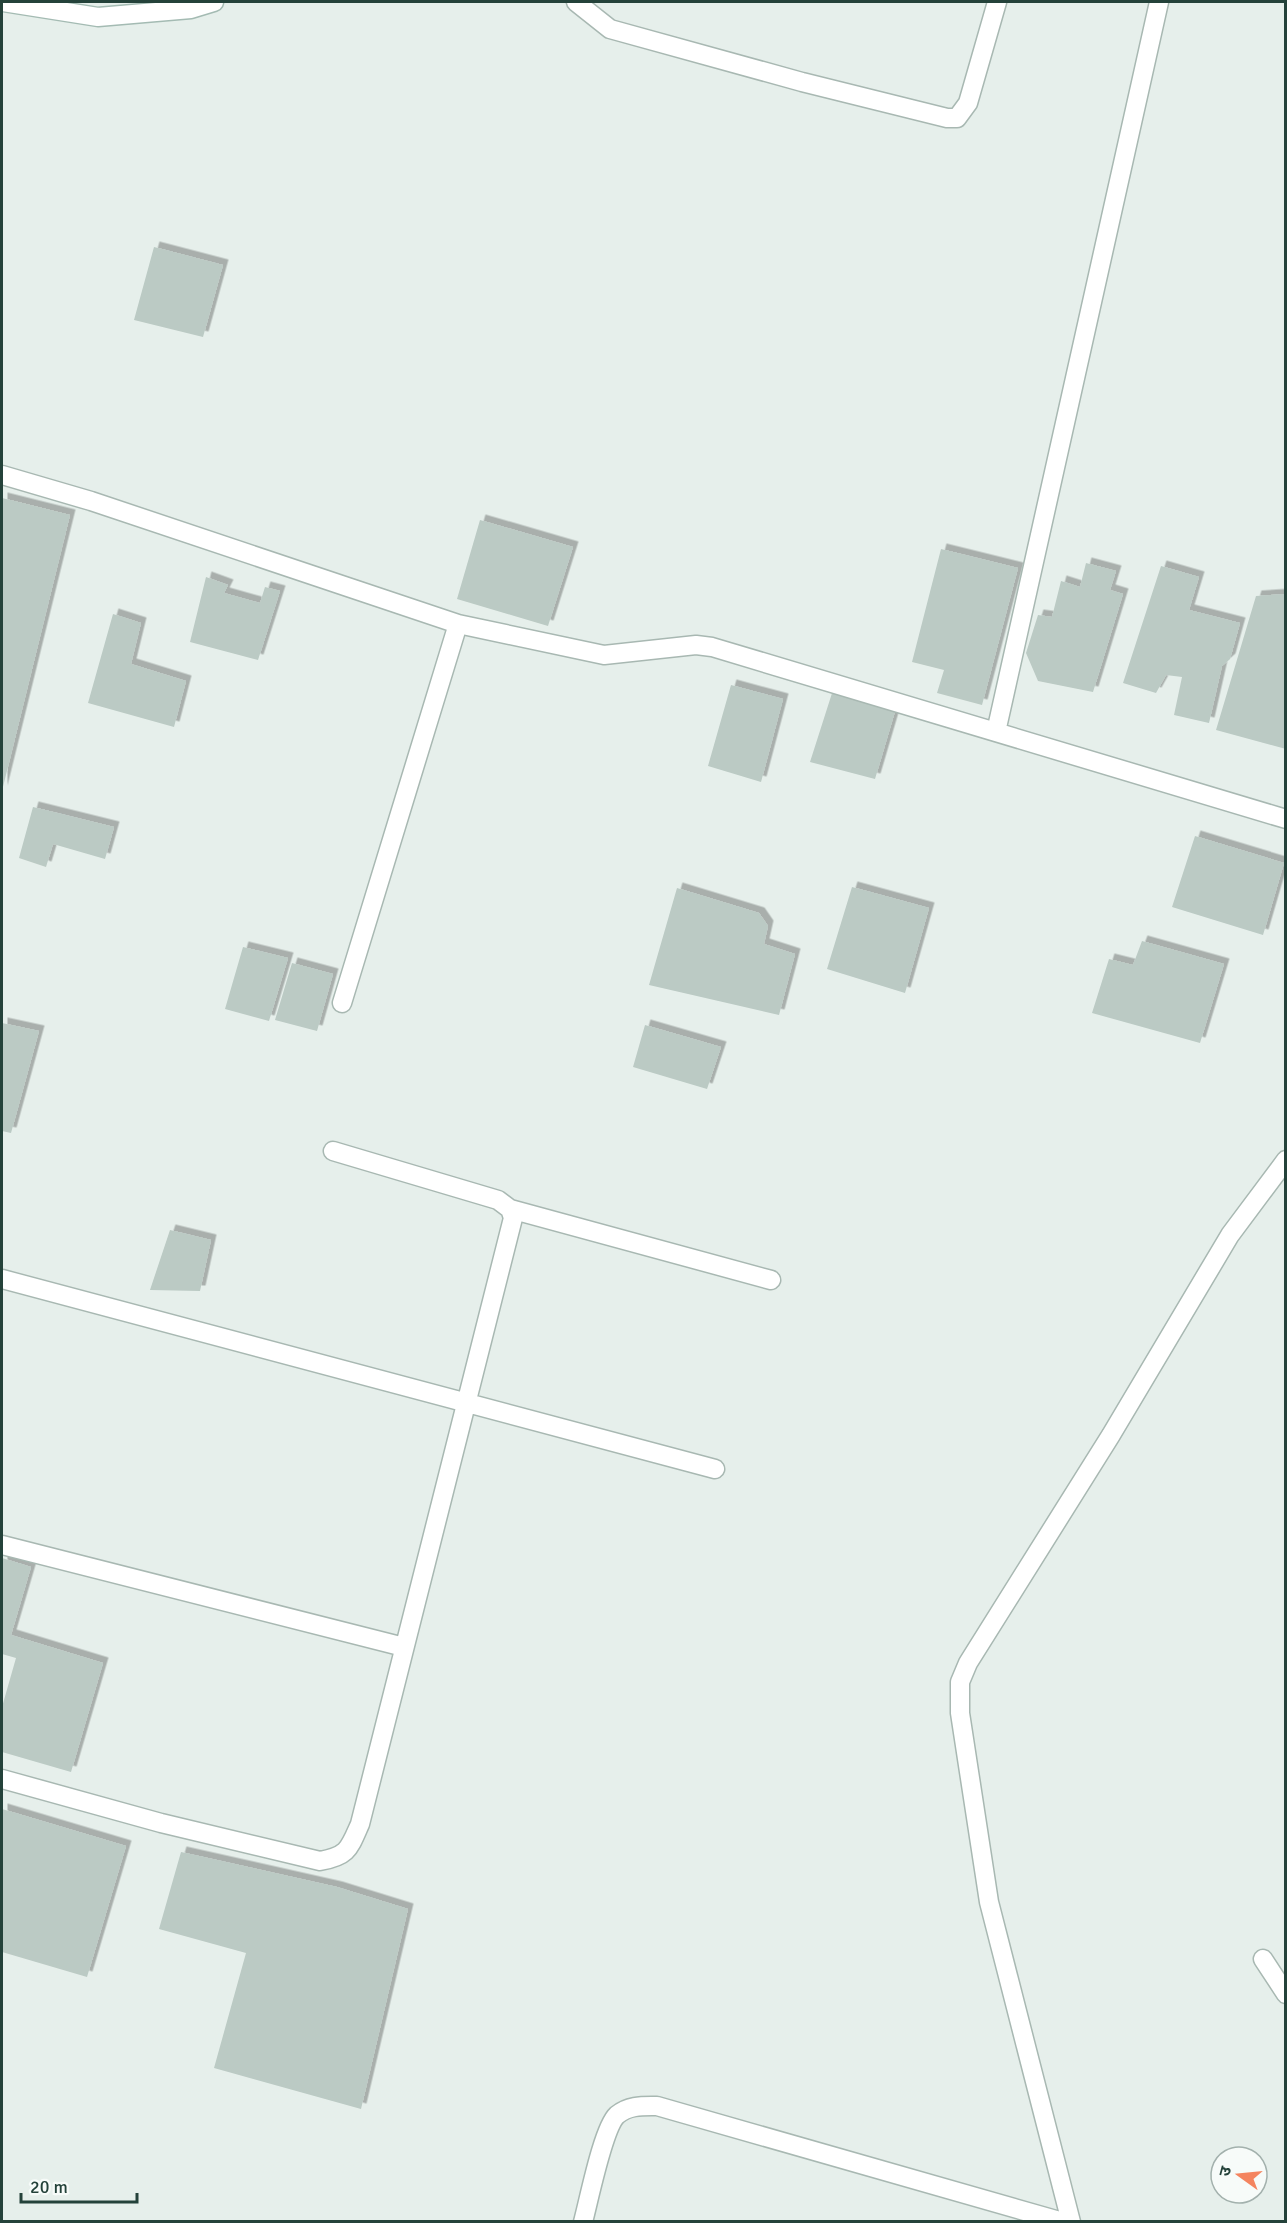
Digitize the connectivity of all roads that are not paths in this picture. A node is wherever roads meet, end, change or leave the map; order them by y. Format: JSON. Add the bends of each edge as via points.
{"nodes":[{"id":1,"x":4,"y":2,"type":"edge"},
{"id":2,"x":214,"y":2,"type":"edge"},
{"id":3,"x":576,"y":2,"type":"edge"},
{"id":4,"x":997,"y":2,"type":"edge"},
{"id":5,"x":1159,"y":2,"type":"edge"},
{"id":6,"x":2,"y":15,"type":"edge"},
{"id":7,"x":2,"y":475,"type":"edge"},
{"id":8,"x":458,"y":624,"type":"junction"},
{"id":9,"x":996,"y":732,"type":"junction"},
{"id":10,"x":1286,"y":819,"type":"edge"},
{"id":11,"x":342,"y":1003,"type":"dead end"},
{"id":12,"x":333,"y":1151,"type":"dead end"},
{"id":13,"x":1286,"y":1160,"type":"edge"},
{"id":14,"x":510,"y":1209,"type":"junction"},
{"id":15,"x":2,"y":1279,"type":"edge"},
{"id":16,"x":771,"y":1280,"type":"dead end"},
{"id":17,"x":466,"y":1404,"type":"junction"},
{"id":18,"x":715,"y":1469,"type":"dead end"},
{"id":19,"x":2,"y":1545,"type":"edge"},
{"id":20,"x":404,"y":1647,"type":"junction"},
{"id":21,"x":2,"y":1779,"type":"edge"},
{"id":22,"x":1263,"y":1959,"type":"dead end"},
{"id":23,"x":1286,"y":1994,"type":"edge"},
{"id":24,"x":583,"y":2222,"type":"edge"},
{"id":25,"x":1063,"y":2222,"type":"edge"},
{"id":26,"x":1071,"y":2222,"type":"edge"}],
"edges":[{"from":1,"to":2,"type":"street","via":[[98,17],[190,9]]},
{"from":1,"to":6,"type":"street"},
{"from":3,"to":4,"type":"street","via":[[610,29],[947,118],[957,118],[968,104]]},
{"from":5,"to":9,"type":"street"},
{"from":7,"to":8,"type":"street","via":[[166,525]]},
{"from":8,"to":9,"type":"street","via":[[604,655],[696,645],[712,647]]},
{"from":8,"to":11,"type":"street"},
{"from":9,"to":10,"type":"street"},
{"from":12,"to":14,"type":"street","via":[[498,1200]]},
{"from":13,"to":26,"type":"street","via":[[1230,1235],[960,1682],[960,1713],[988,1902]]},
{"from":14,"to":16,"type":"street"},
{"from":14,"to":17,"type":"street","via":[[513,1218]]},
{"from":15,"to":17,"type":"street"},
{"from":17,"to":18,"type":"street"},
{"from":17,"to":20,"type":"street"},
{"from":19,"to":20,"type":"street"},
{"from":20,"to":21,"type":"street","via":[[360,1824],[350,1847],[339,1858],[320,1861],[295,1856]]},
{"from":22,"to":23,"type":"street"},
{"from":24,"to":25,"type":"street","via":[[607,2134],[616,2116],[633,2106],[657,2106]]}]}
